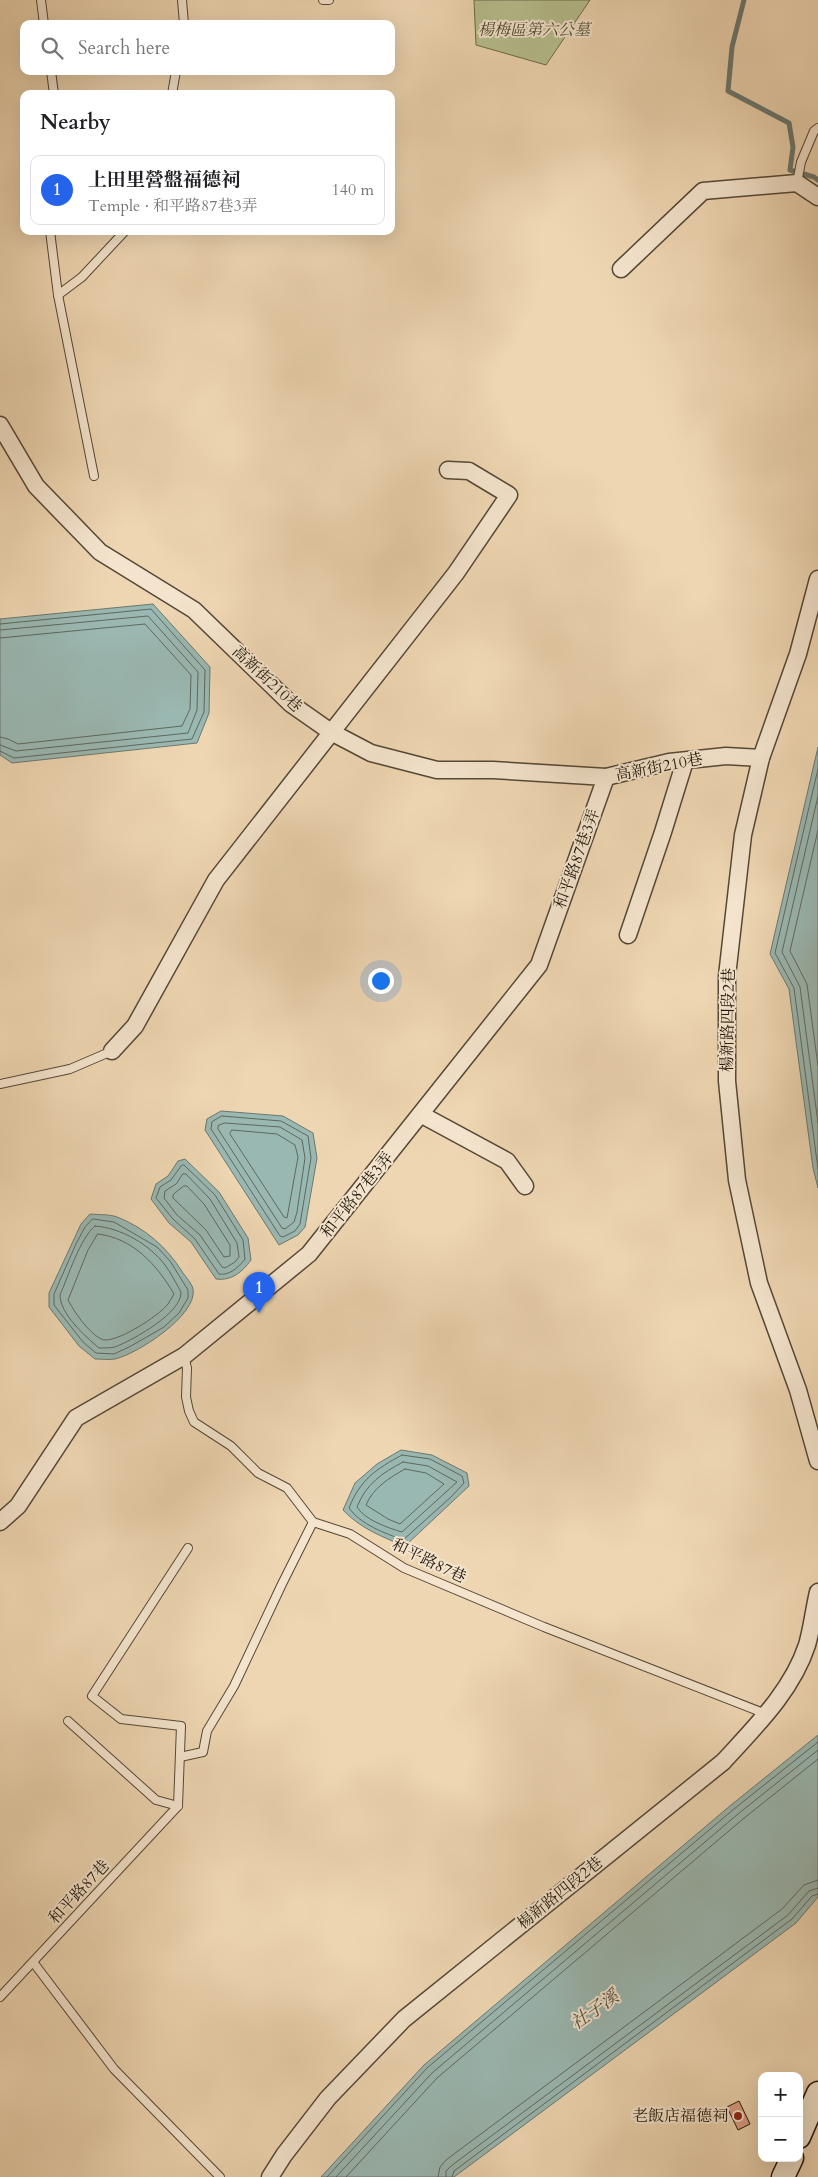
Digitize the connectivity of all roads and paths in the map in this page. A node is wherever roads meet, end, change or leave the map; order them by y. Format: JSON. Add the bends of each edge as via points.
{"nodes":[{"id":1,"x":41,"y":0,"type":"edge"},
{"id":2,"x":182,"y":0,"type":"edge"},
{"id":3,"x":323,"y":0,"type":"edge"},
{"id":4,"x":329,"y":0,"type":"edge"},
{"id":5,"x":44,"y":20,"type":"edge"},
{"id":6,"x":184,"y":20,"type":"edge"},
{"id":7,"x":52,"y":75,"type":"edge"},
{"id":8,"x":175,"y":75,"type":"edge"},
{"id":9,"x":53,"y":90,"type":"edge"},
{"id":10,"x":173,"y":90,"type":"edge"},
{"id":11,"x":818,"y":128,"type":"edge"},
{"id":12,"x":796,"y":183,"type":"junction"},
{"id":13,"x":818,"y":197,"type":"edge"},
{"id":14,"x":50,"y":235,"type":"edge"},
{"id":15,"x":121,"y":235,"type":"edge"},
{"id":16,"x":621,"y":269,"type":"dead end"},
{"id":17,"x":58,"y":295,"type":"junction"},
{"id":18,"x":0,"y":425,"type":"edge"},
{"id":19,"x":448,"y":470,"type":"dead end"},
{"id":20,"x":94,"y":476,"type":"dead end"},
{"id":21,"x":818,"y":579,"type":"edge"},
{"id":22,"x":331,"y":732,"type":"junction"},
{"id":23,"x":761,"y":758,"type":"junction"},
{"id":24,"x":685,"y":760,"type":"junction"},
{"id":25,"x":606,"y":778,"type":"junction"},
{"id":26,"x":628,"y":935,"type":"dead end"},
{"id":27,"x":112,"y":1052,"type":"joint"},
{"id":28,"x":0,"y":1084,"type":"edge"},
{"id":29,"x":422,"y":1115,"type":"junction"},
{"id":30,"x":525,"y":1186,"type":"dead end"},
{"id":31,"x":184,"y":1356,"type":"junction"},
{"id":32,"x":818,"y":1461,"type":"edge"},
{"id":33,"x":0,"y":1522,"type":"edge"},
{"id":34,"x":313,"y":1522,"type":"junction"},
{"id":35,"x":188,"y":1548,"type":"dead end"},
{"id":36,"x":818,"y":1592,"type":"edge"},
{"id":37,"x":766,"y":1714,"type":"junction"},
{"id":38,"x":68,"y":1721,"type":"dead end"},
{"id":39,"x":180,"y":1757,"type":"junction"},
{"id":40,"x":178,"y":1806,"type":"junction"},
{"id":41,"x":33,"y":1962,"type":"junction"},
{"id":42,"x":0,"y":1997,"type":"edge"},
{"id":43,"x":818,"y":2093,"type":"edge"},
{"id":44,"x":803,"y":2128,"type":"edge"},
{"id":45,"x":790,"y":2162,"type":"edge"},
{"id":46,"x":220,"y":2177,"type":"edge"},
{"id":47,"x":270,"y":2177,"type":"edge"},
{"id":48,"x":783,"y":2177,"type":"edge"}],
"edges":[{"from":1,"to":5,"type":"lane"},
{"from":2,"to":6,"type":"lane"},
{"from":3,"to":4,"type":"lane"},
{"from":7,"to":9,"type":"lane"},
{"from":8,"to":10,"type":"lane"},
{"from":11,"to":12,"type":"lane","via":[[801,162]]},
{"from":12,"to":13,"type":"street"},
{"from":12,"to":16,"type":"street","via":[[703,191]]},
{"from":14,"to":17,"type":"lane"},
{"from":15,"to":17,"type":"lane","via":[[82,277]]},
{"from":17,"to":20,"type":"lane"},
{"from":18,"to":22,"type":"street","name":"高新街210巷","via":[[36,486],[100,552],[194,610],[291,704]]},
{"from":19,"to":22,"type":"street","via":[[469,471],[509,495],[456,574]]},
{"from":21,"to":23,"type":"street","name":"楊新路四段2巷","via":[[798,654]]},
{"from":22,"to":25,"type":"street","name":"高新街210巷","via":[[372,753],[437,770],[494,770]]},
{"from":22,"to":27,"type":"street","via":[[216,880],[135,1026]]},
{"from":23,"to":24,"type":"street","name":"高新街210巷","via":[[726,756]]},
{"from":23,"to":32,"type":"street","name":"楊新路四段2巷","via":[[743,835],[727,976],[727,1081],[737,1180],[759,1283],[798,1390]]},
{"from":24,"to":25,"type":"street","name":"高新街210巷"},
{"from":24,"to":26,"type":"street"},
{"from":25,"to":29,"type":"street","name":"和平路87巷3弄","via":[[539,965]]},
{"from":27,"to":28,"type":"lane","via":[[70,1069]]},
{"from":29,"to":30,"type":"street","via":[[507,1161]]},
{"from":29,"to":31,"type":"street","name":"和平路87巷3弄","via":[[310,1254]]},
{"from":31,"to":33,"type":"street","name":"和平路87巷3弄","via":[[76,1418],[18,1506]]},
{"from":31,"to":34,"type":"lane","via":[[188,1411],[194,1422],[231,1446],[258,1473],[287,1488]]},
{"from":34,"to":37,"type":"lane","name":"和平路87巷","via":[[350,1534],[404,1568]]},
{"from":34,"to":39,"type":"lane","via":[[234,1686],[207,1731],[203,1752]]},
{"from":35,"to":39,"type":"lane","via":[[92,1696],[121,1719],[181,1726]]},
{"from":36,"to":37,"type":"street","name":"楊新路四段2巷","via":[[807,1645],[792,1677]]},
{"from":37,"to":47,"type":"street","name":"楊新路四段2巷","via":[[723,1762],[404,2019],[328,2098]]},
{"from":38,"to":40,"type":"lane","via":[[156,1800]]},
{"from":39,"to":40,"type":"lane"},
{"from":40,"to":41,"type":"lane","name":"和平路87巷"},
{"from":41,"to":42,"type":"lane","name":"和平路87巷"},
{"from":41,"to":46,"type":"lane","via":[[114,2069]]},
{"from":43,"to":44,"type":"main road"},
{"from":45,"to":48,"type":"main road"}]}
